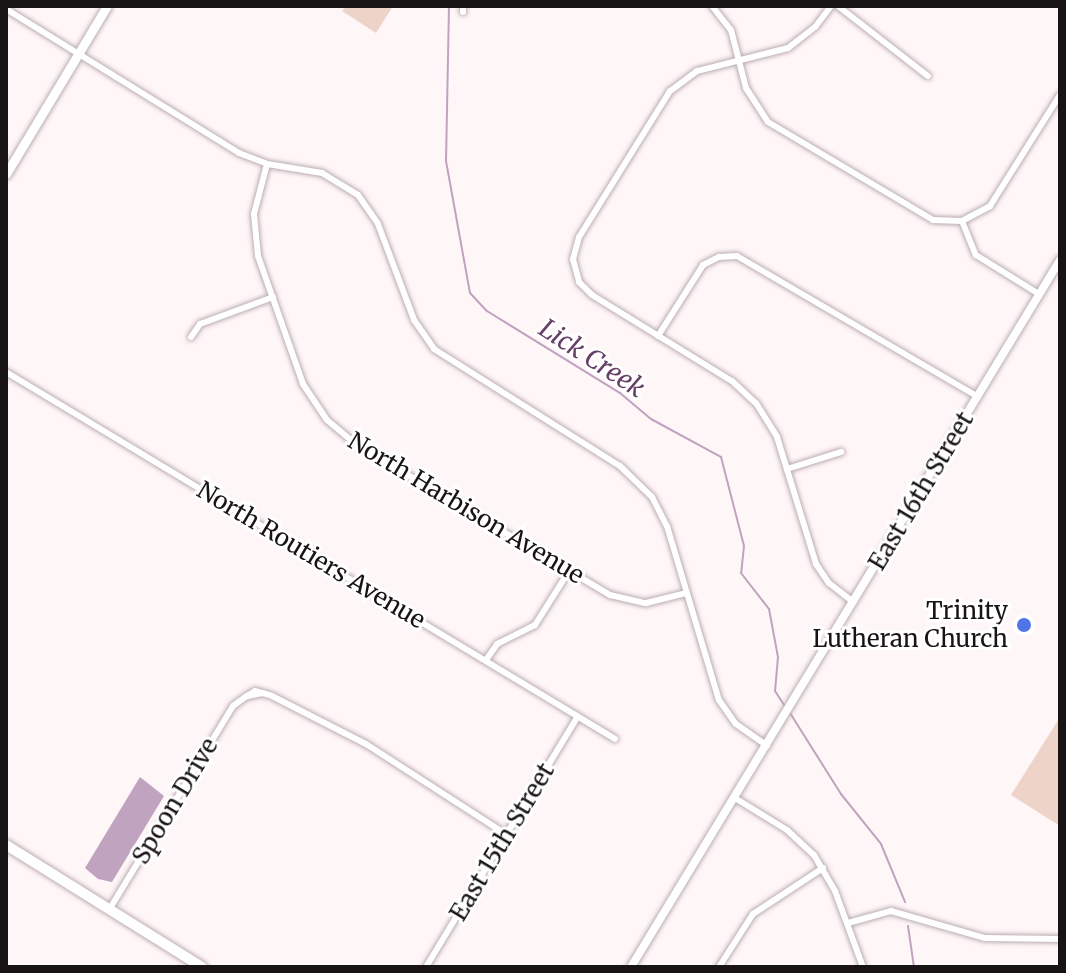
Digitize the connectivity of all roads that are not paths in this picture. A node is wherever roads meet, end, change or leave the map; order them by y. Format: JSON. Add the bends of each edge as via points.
{"nodes":[{"id":1,"x":107,"y":6,"type":"edge"},
{"id":2,"x":712,"y":6,"type":"edge"},
{"id":3,"x":831,"y":6,"type":"edge"},
{"id":4,"x":838,"y":6,"type":"edge"},
{"id":5,"x":6,"y":9,"type":"edge"},
{"id":6,"x":78,"y":54,"type":"junction"},
{"id":7,"x":740,"y":60,"type":"junction"},
{"id":8,"x":928,"y":76,"type":"dead end"},
{"id":9,"x":1060,"y":95,"type":"edge"},
{"id":10,"x":267,"y":164,"type":"junction"},
{"id":11,"x":6,"y":174,"type":"edge"},
{"id":12,"x":962,"y":221,"type":"junction"},
{"id":13,"x":1060,"y":260,"type":"edge"},
{"id":14,"x":1039,"y":294,"type":"junction"},
{"id":15,"x":273,"y":297,"type":"junction"},
{"id":16,"x":658,"y":336,"type":"junction"},
{"id":17,"x":191,"y":337,"type":"dead end"},
{"id":18,"x":6,"y":372,"type":"edge"},
{"id":19,"x":978,"y":397,"type":"junction"},
{"id":20,"x":841,"y":452,"type":"dead end"},
{"id":21,"x":787,"y":469,"type":"junction"},
{"id":22,"x":569,"y":571,"type":"junction"},
{"id":23,"x":686,"y":593,"type":"junction"},
{"id":24,"x":853,"y":602,"type":"junction"},
{"id":25,"x":486,"y":660,"type":"junction"},
{"id":26,"x":578,"y":716,"type":"junction"},
{"id":27,"x":615,"y":739,"type":"dead end"},
{"id":28,"x":767,"y":746,"type":"junction"},
{"id":29,"x":735,"y":798,"type":"junction"},
{"id":30,"x":507,"y":835,"type":"junction"},
{"id":31,"x":6,"y":845,"type":"edge"},
{"id":32,"x":823,"y":868,"type":"junction"},
{"id":33,"x":109,"y":910,"type":"junction"},
{"id":34,"x":848,"y":923,"type":"junction"},
{"id":35,"x":1060,"y":939,"type":"edge"},
{"id":36,"x":202,"y":967,"type":"edge"},
{"id":37,"x":426,"y":967,"type":"edge"},
{"id":38,"x":631,"y":967,"type":"edge"},
{"id":39,"x":719,"y":967,"type":"edge"},
{"id":40,"x":863,"y":967,"type":"edge"}],
"edges":[{"from":1,"to":6,"type":"main road"},
{"from":2,"to":7,"type":"street","via":[[731,30]]},
{"from":3,"to":7,"type":"street","via":[[788,48]]},
{"from":4,"to":8,"type":"street"},
{"from":5,"to":6,"type":"street"},
{"from":6,"to":10,"type":"street","via":[[239,153]]},
{"from":6,"to":11,"type":"main road"},
{"from":7,"to":12,"type":"street","via":[[751,98],[775,127],[920,215]]},
{"from":7,"to":16,"type":"street","via":[[697,71],[665,96],[579,237],[574,262],[589,293]]},
{"from":9,"to":12,"type":"street","via":[[998,198]]},
{"from":10,"to":15,"type":"street","name":"North Harbison Avenue","via":[[254,236]]},
{"from":10,"to":23,"type":"street","via":[[322,173],[353,190],[377,221],[410,313],[434,349],[643,486],[665,522]]},
{"from":12,"to":14,"type":"street","via":[[976,255]]},
{"from":13,"to":14,"type":"street","name":"East 16th Street"},
{"from":14,"to":19,"type":"street","name":"East 16th Street"},
{"from":15,"to":17,"type":"street","via":[[200,324]]},
{"from":15,"to":22,"type":"street","name":"North Harbison Avenue","via":[[306,390],[334,427]]},
{"from":16,"to":19,"type":"street","via":[[703,265],[737,256]]},
{"from":16,"to":21,"type":"street","via":[[751,397],[774,430]]},
{"from":18,"to":25,"type":"street","name":"North Routiers Avenue"},
{"from":19,"to":24,"type":"street","name":"East 16th Street"},
{"from":20,"to":21,"type":"street"},
{"from":21,"to":24,"type":"street","via":[[816,564]]},
{"from":22,"to":23,"type":"street","name":"North Harbison Avenue","via":[[632,602],[657,602]]},
{"from":22,"to":25,"type":"street","via":[[535,625],[497,644]]},
{"from":23,"to":28,"type":"street","via":[[719,700],[741,729]]},
{"from":24,"to":28,"type":"street","name":"East 16th Street"},
{"from":25,"to":26,"type":"street","name":"North Routiers Avenue"},
{"from":26,"to":27,"type":"street","name":"North Routiers Avenue"},
{"from":26,"to":30,"type":"street","name":"East 15th Street"},
{"from":28,"to":29,"type":"street","name":"East 16th Street"},
{"from":29,"to":32,"type":"street","via":[[794,834]]},
{"from":29,"to":38,"type":"street","name":"East 16th Street"},
{"from":30,"to":33,"type":"street","name":"Spoon Drive","via":[[384,754],[252,691],[233,706]]},
{"from":30,"to":37,"type":"street","name":"East 15th Street"},
{"from":31,"to":33,"type":"main road"},
{"from":32,"to":34,"type":"street"},
{"from":32,"to":39,"type":"street","via":[[753,914]]},
{"from":33,"to":36,"type":"main road"},
{"from":34,"to":35,"type":"street","via":[[891,911],[985,938]]},
{"from":34,"to":40,"type":"street"}]}
